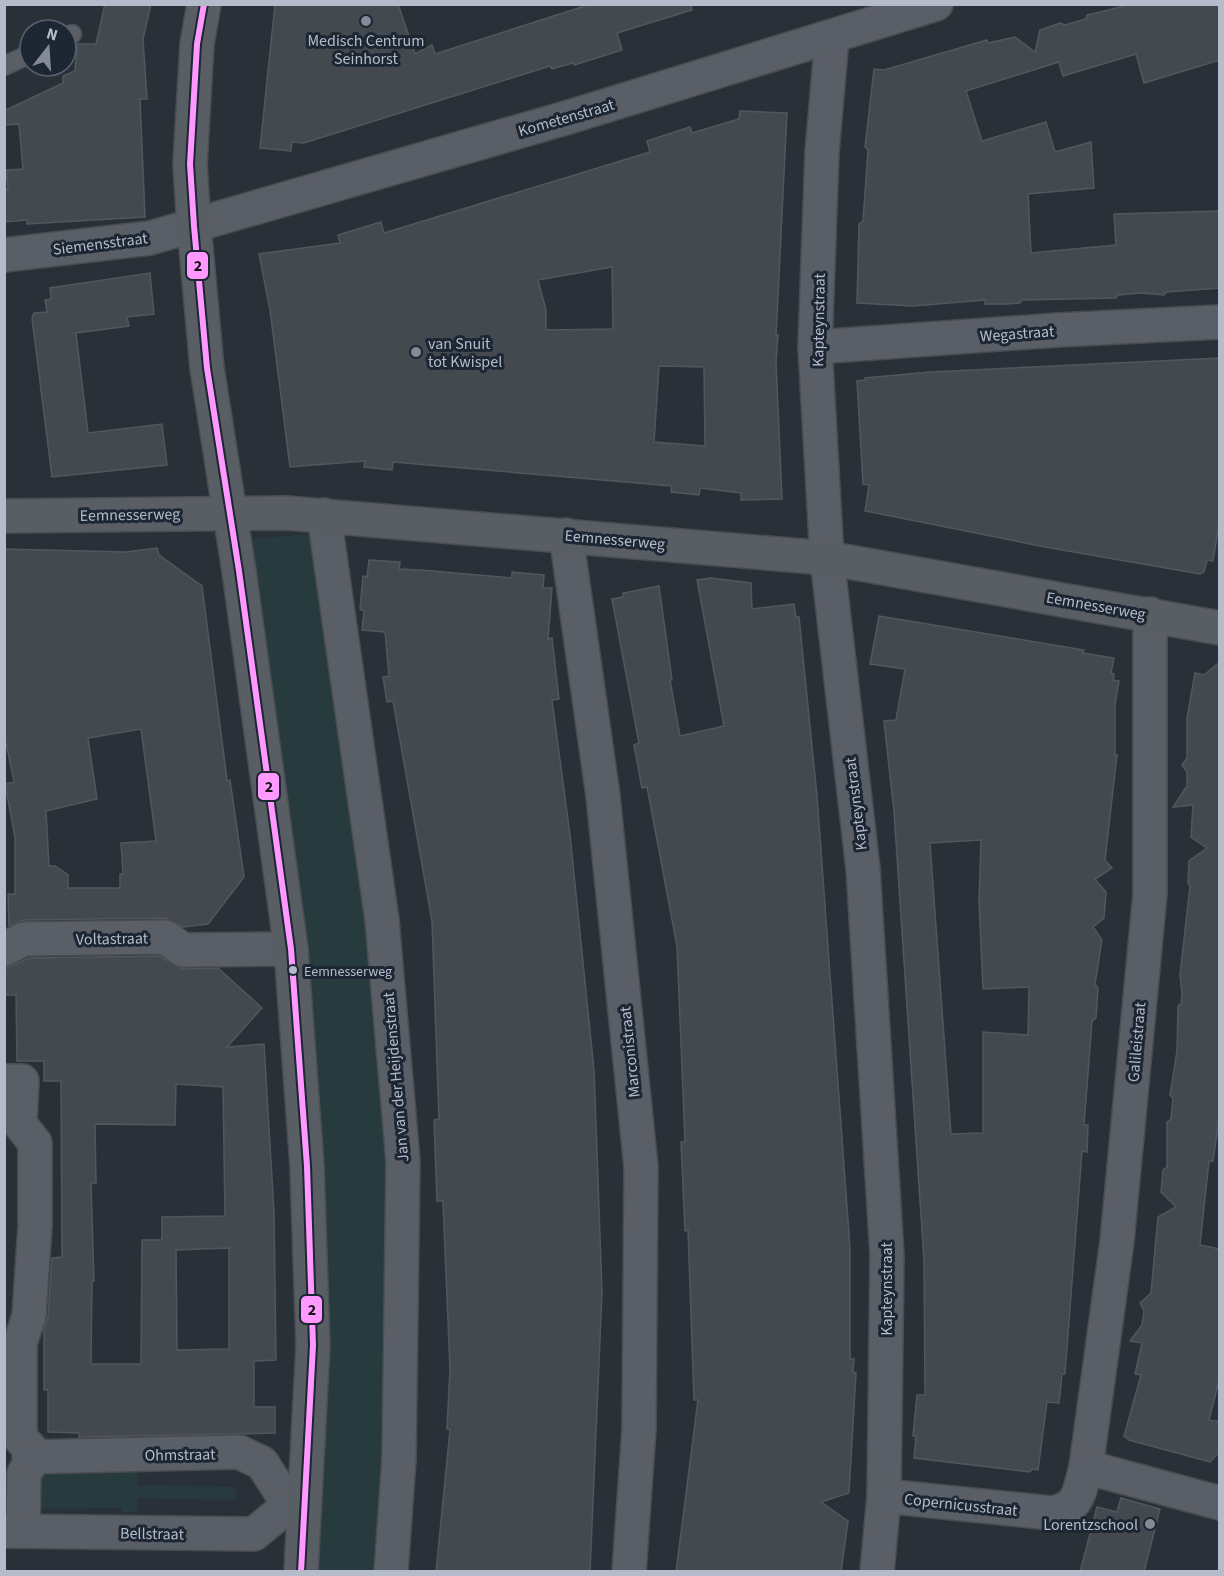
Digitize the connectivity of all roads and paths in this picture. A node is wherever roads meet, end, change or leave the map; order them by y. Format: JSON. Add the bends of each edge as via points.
{"nodes":[{"id":1,"x":204,"y":4,"type":"edge"},
{"id":2,"x":936,"y":4,"type":"edge"},
{"id":3,"x":832,"y":39,"type":"junction"},
{"id":4,"x":18,"y":60,"type":"edge"},
{"id":5,"x":4,"y":66,"type":"edge"},
{"id":6,"x":194,"y":226,"type":"junction"},
{"id":7,"x":4,"y":255,"type":"edge"},
{"id":8,"x":1220,"y":322,"type":"edge"},
{"id":9,"x":815,"y":347,"type":"junction"},
{"id":10,"x":229,"y":513,"type":"junction"},
{"id":11,"x":324,"y":515,"type":"junction"},
{"id":12,"x":4,"y":516,"type":"edge"},
{"id":13,"x":566,"y":535,"type":"junction"},
{"id":14,"x":827,"y":558,"type":"junction"},
{"id":15,"x":1150,"y":614,"type":"junction"},
{"id":16,"x":1220,"y":628,"type":"edge"},
{"id":17,"x":4,"y":949,"type":"edge"},
{"id":18,"x":291,"y":949,"type":"junction"},
{"id":19,"x":4,"y":1081,"type":"edge"},
{"id":20,"x":12,"y":1124,"type":"edge"},
{"id":21,"x":17,"y":1316,"type":"edge"},
{"id":22,"x":29,"y":1457,"type":"junction"},
{"id":23,"x":1086,"y":1467,"type":"junction"},
{"id":24,"x":884,"y":1496,"type":"junction"},
{"id":25,"x":1220,"y":1503,"type":"edge"},
{"id":26,"x":297,"y":1506,"type":"junction"},
{"id":27,"x":14,"y":1531,"type":"edge"},
{"id":28,"x":301,"y":1572,"type":"edge"},
{"id":29,"x":391,"y":1572,"type":"edge"},
{"id":30,"x":629,"y":1572,"type":"edge"},
{"id":31,"x":878,"y":1572,"type":"edge"}],
"edges":[{"from":1,"to":6,"type":"main road","via":[[197,44],[190,164]]},
{"from":2,"to":3,"type":"street","name":"Kometenstraat"},
{"from":3,"to":6,"type":"street","name":"Kometenstraat"},
{"from":3,"to":9,"type":"street","name":"Kapteynstraat","via":[[822,152]]},
{"from":4,"to":5,"type":"lane"},
{"from":6,"to":7,"type":"street","name":"Siemensstraat","via":[[150,238]]},
{"from":6,"to":10,"type":"main road","via":[[207,368]]},
{"from":8,"to":9,"type":"street","name":"Wegastraat"},
{"from":9,"to":14,"type":"street","name":"Kapteynstraat"},
{"from":10,"to":11,"type":"main road","name":"Eemnesserweg"},
{"from":10,"to":12,"type":"main road","name":"Eemnesserweg"},
{"from":10,"to":18,"type":"main road"},
{"from":11,"to":13,"type":"main road","name":"Eemnesserweg"},
{"from":11,"to":29,"type":"street","name":"Jan van der Heijdenstraat","via":[[382,920],[403,1161],[399,1459]]},
{"from":13,"to":14,"type":"main road","name":"Eemnesserweg"},
{"from":13,"to":30,"type":"street","name":"Marconistraat","via":[[603,796],[641,1167],[639,1429]]},
{"from":14,"to":15,"type":"main road","name":"Eemnesserweg"},
{"from":14,"to":24,"type":"street","name":"Kapteynstraat","via":[[863,869],[887,1255]]},
{"from":15,"to":16,"type":"main road","name":"Eemnesserweg"},
{"from":15,"to":23,"type":"street","name":"Galileistraat","via":[[1150,894],[1117,1240]]},
{"from":17,"to":18,"type":"street","name":"Voltastraat","via":[[24,939],[165,937],[183,950]]},
{"from":18,"to":26,"type":"main road","via":[[313,1345]]},
{"from":19,"to":20,"type":"street","via":[[22,1081]]},
{"from":20,"to":21,"type":"street","via":[[35,1143],[35,1227]]},
{"from":21,"to":22,"type":"street","via":[[20,1438],[30,1448]]},
{"from":22,"to":26,"type":"street","name":"Ohmstraat","via":[[239,1452],[262,1463]]},
{"from":22,"to":27,"type":"street"},
{"from":23,"to":24,"type":"street","name":"Copernicusstraat","via":[[1077,1498],[1065,1511],[1051,1513]]},
{"from":23,"to":25,"type":"street"},
{"from":24,"to":31,"type":"street","name":"Kapteynstraat"},
{"from":26,"to":27,"type":"street","name":"Bellstraat","via":[[254,1534]]},
{"from":26,"to":28,"type":"main road"}]}
